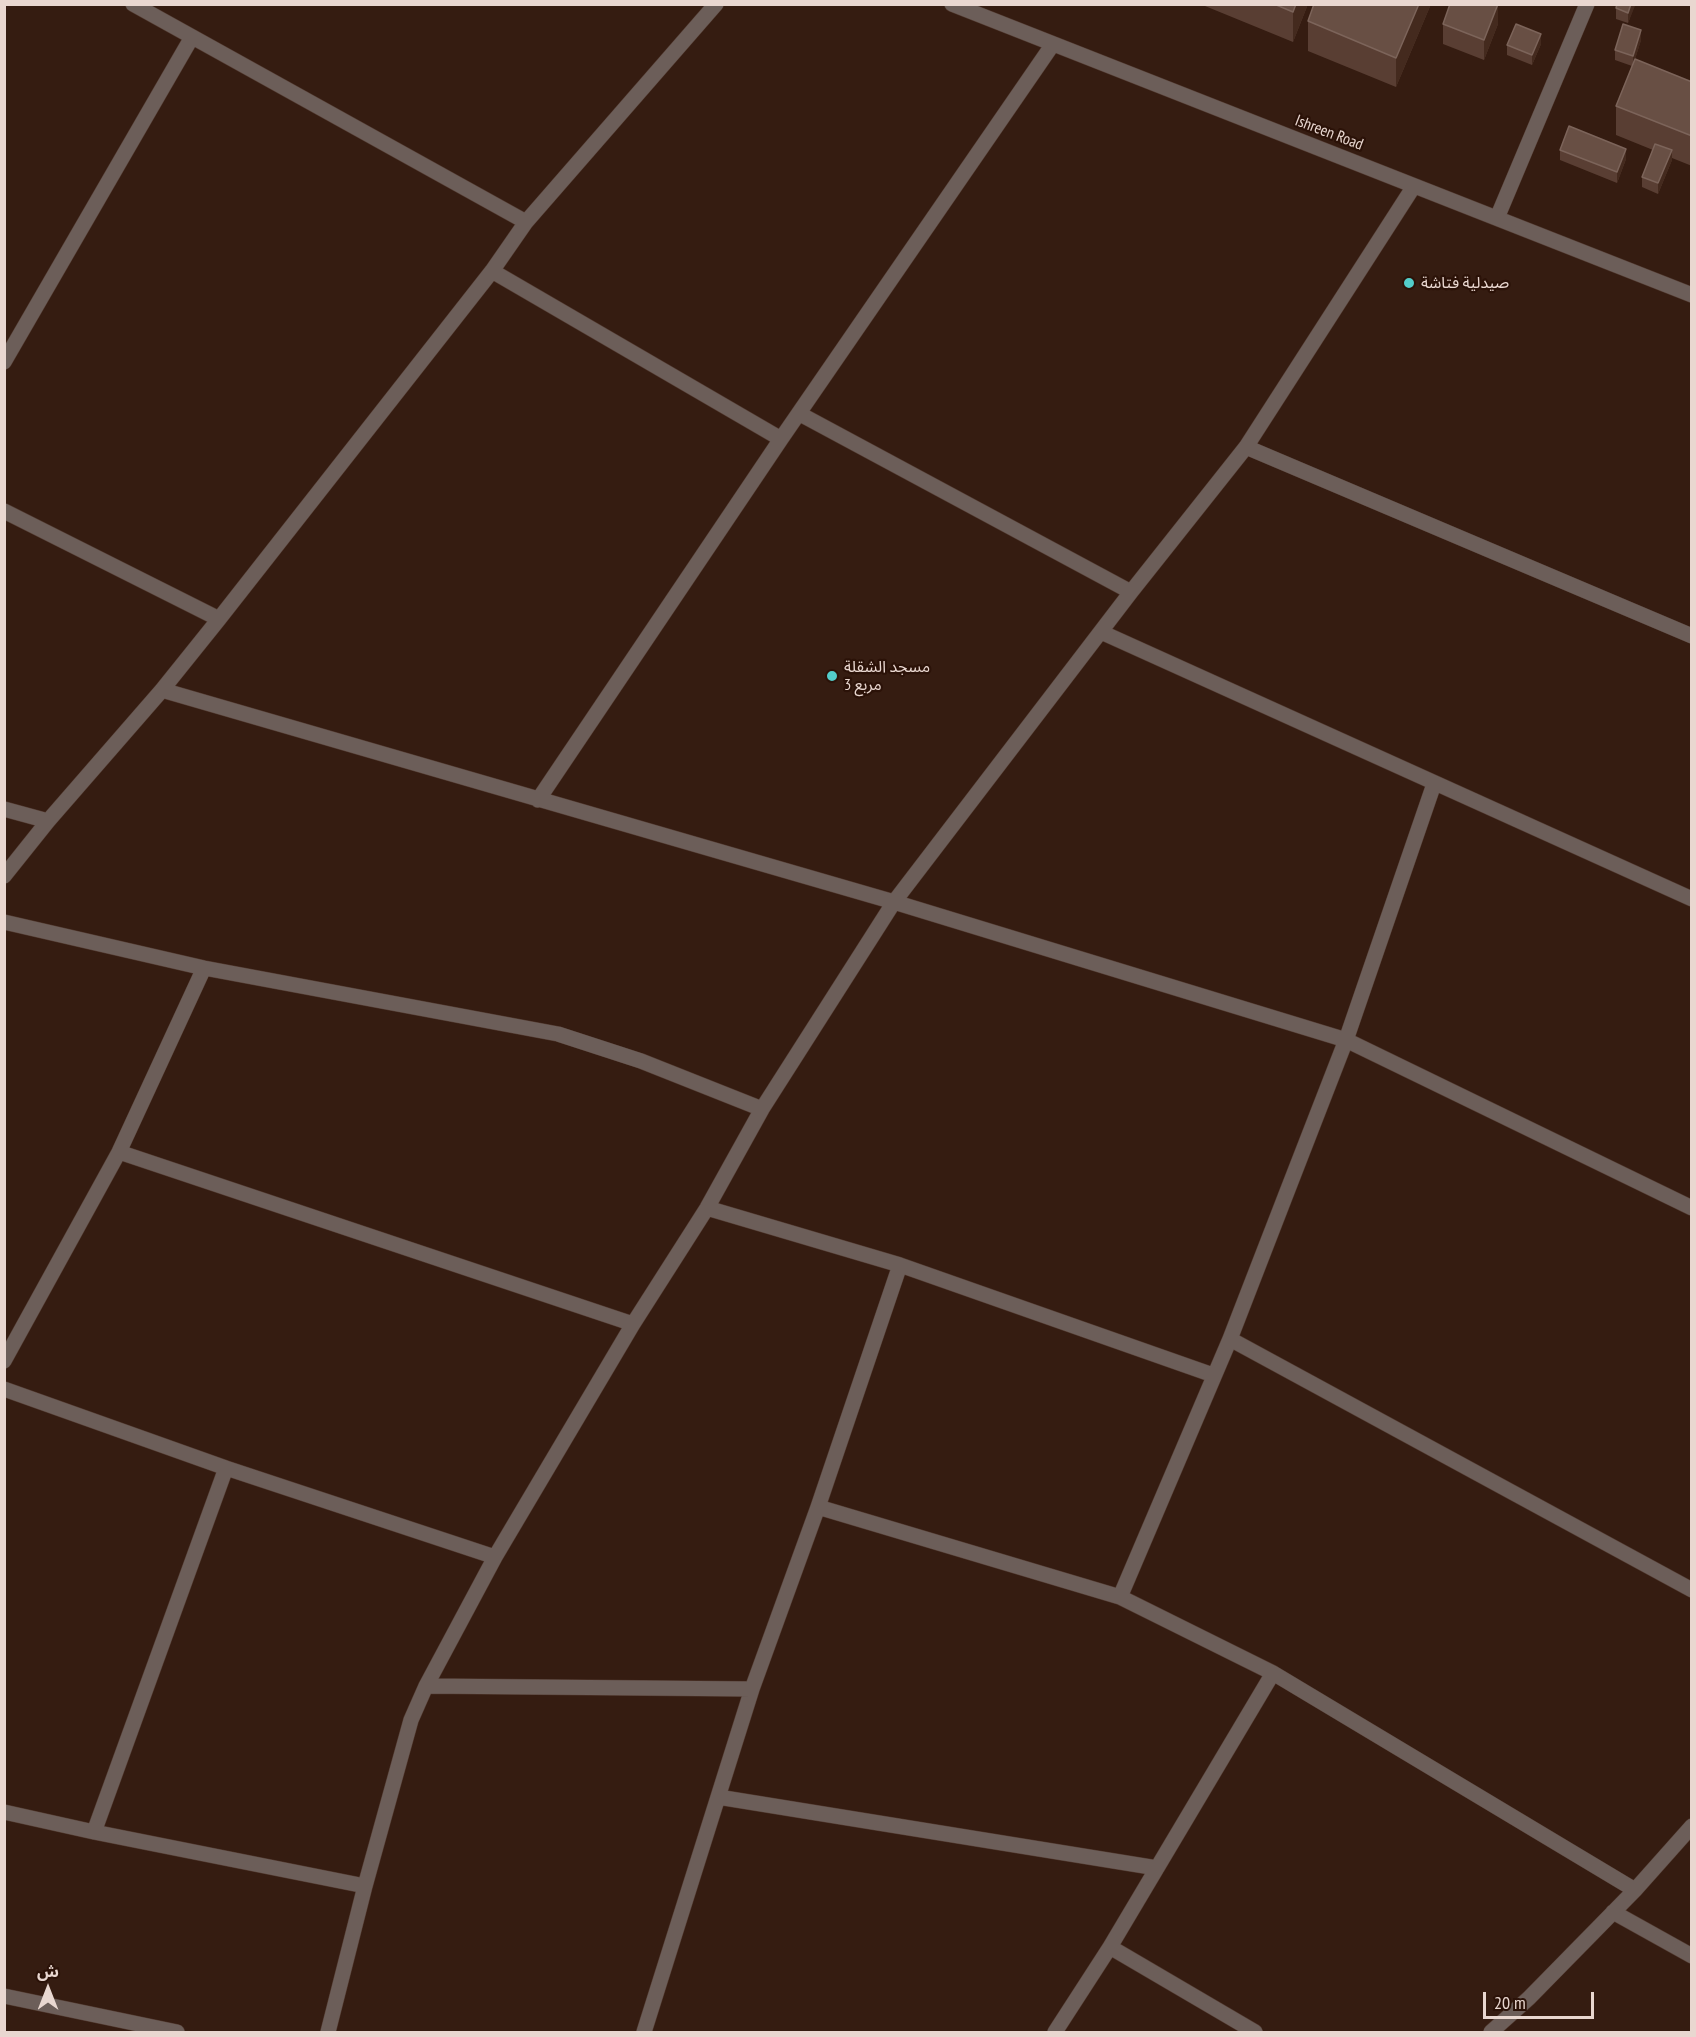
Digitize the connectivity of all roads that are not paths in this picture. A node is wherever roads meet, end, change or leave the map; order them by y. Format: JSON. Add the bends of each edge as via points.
{"nodes":[{"id":1,"x":133,"y":4,"type":"edge"},
{"id":2,"x":716,"y":4,"type":"edge"},
{"id":3,"x":952,"y":4,"type":"edge"},
{"id":4,"x":1587,"y":4,"type":"edge"},
{"id":5,"x":192,"y":37,"type":"junction"},
{"id":6,"x":1053,"y":44,"type":"junction"},
{"id":7,"x":1414,"y":186,"type":"junction"},
{"id":8,"x":1497,"y":218,"type":"junction"},
{"id":9,"x":526,"y":222,"type":"junction"},
{"id":10,"x":492,"y":271,"type":"junction"},
{"id":11,"x":1692,"y":295,"type":"edge"},
{"id":12,"x":4,"y":362,"type":"edge"},
{"id":13,"x":800,"y":414,"type":"junction"},
{"id":14,"x":781,"y":439,"type":"junction"},
{"id":15,"x":1246,"y":447,"type":"junction"},
{"id":16,"x":4,"y":511,"type":"edge"},
{"id":17,"x":1131,"y":592,"type":"junction"},
{"id":18,"x":219,"y":619,"type":"junction"},
{"id":19,"x":1101,"y":632,"type":"junction"},
{"id":20,"x":1692,"y":636,"type":"edge"},
{"id":21,"x":162,"y":690,"type":"junction"},
{"id":22,"x":1434,"y":784,"type":"junction"},
{"id":23,"x":538,"y":801,"type":"junction"},
{"id":24,"x":4,"y":809,"type":"edge"},
{"id":25,"x":48,"y":821,"type":"junction"},
{"id":26,"x":4,"y":876,"type":"edge"},
{"id":27,"x":1692,"y":899,"type":"edge"},
{"id":28,"x":894,"y":902,"type":"junction"},
{"id":29,"x":4,"y":922,"type":"edge"},
{"id":30,"x":204,"y":968,"type":"junction"},
{"id":31,"x":1346,"y":1040,"type":"junction"},
{"id":32,"x":762,"y":1109,"type":"junction"},
{"id":33,"x":119,"y":1152,"type":"junction"},
{"id":34,"x":707,"y":1208,"type":"junction"},
{"id":35,"x":1692,"y":1208,"type":"edge"},
{"id":36,"x":900,"y":1265,"type":"junction"},
{"id":37,"x":633,"y":1324,"type":"junction"},
{"id":38,"x":1230,"y":1339,"type":"junction"},
{"id":39,"x":4,"y":1361,"type":"edge"},
{"id":40,"x":1213,"y":1375,"type":"junction"},
{"id":41,"x":4,"y":1389,"type":"edge"},
{"id":42,"x":226,"y":1468,"type":"junction"},
{"id":43,"x":818,"y":1508,"type":"junction"},
{"id":44,"x":495,"y":1557,"type":"junction"},
{"id":45,"x":1692,"y":1590,"type":"edge"},
{"id":46,"x":1120,"y":1597,"type":"junction"},
{"id":47,"x":1273,"y":1673,"type":"junction"},
{"id":48,"x":426,"y":1686,"type":"junction"},
{"id":49,"x":752,"y":1689,"type":"junction"},
{"id":50,"x":718,"y":1797,"type":"junction"},
{"id":51,"x":4,"y":1812,"type":"edge"},
{"id":52,"x":1692,"y":1826,"type":"edge"},
{"id":53,"x":94,"y":1832,"type":"junction"},
{"id":54,"x":1157,"y":1868,"type":"junction"},
{"id":55,"x":365,"y":1886,"type":"junction"},
{"id":56,"x":1635,"y":1890,"type":"junction"},
{"id":57,"x":1613,"y":1912,"type":"junction"},
{"id":58,"x":1110,"y":1947,"type":"junction"},
{"id":59,"x":1692,"y":1956,"type":"edge"},
{"id":60,"x":4,"y":1996,"type":"edge"},
{"id":61,"x":177,"y":2032,"type":"edge"},
{"id":62,"x":328,"y":2032,"type":"edge"},
{"id":63,"x":644,"y":2032,"type":"edge"},
{"id":64,"x":1055,"y":2032,"type":"edge"},
{"id":65,"x":1255,"y":2032,"type":"edge"},
{"id":66,"x":1491,"y":2032,"type":"edge"}],
"edges":[{"from":1,"to":5,"type":"street"},
{"from":2,"to":9,"type":"street"},
{"from":3,"to":6,"type":"street","name":"Ishreen Road"},
{"from":4,"to":8,"type":"street"},
{"from":5,"to":9,"type":"street"},
{"from":5,"to":12,"type":"street"},
{"from":6,"to":7,"type":"street","name":"Ishreen Road"},
{"from":6,"to":13,"type":"street"},
{"from":7,"to":8,"type":"street","name":"Ishreen Road"},
{"from":7,"to":15,"type":"street"},
{"from":8,"to":11,"type":"street","name":"Ishreen Road"},
{"from":9,"to":10,"type":"street"},
{"from":10,"to":14,"type":"street"},
{"from":10,"to":18,"type":"street"},
{"from":13,"to":14,"type":"street"},
{"from":13,"to":17,"type":"street"},
{"from":14,"to":23,"type":"street"},
{"from":15,"to":17,"type":"street"},
{"from":15,"to":20,"type":"street"},
{"from":16,"to":18,"type":"street"},
{"from":17,"to":19,"type":"street"},
{"from":18,"to":21,"type":"street"},
{"from":19,"to":22,"type":"street"},
{"from":19,"to":28,"type":"street"},
{"from":21,"to":23,"type":"street"},
{"from":21,"to":25,"type":"street"},
{"from":22,"to":27,"type":"street"},
{"from":22,"to":31,"type":"street"},
{"from":23,"to":28,"type":"street"},
{"from":24,"to":25,"type":"street"},
{"from":25,"to":26,"type":"street"},
{"from":28,"to":31,"type":"street"},
{"from":28,"to":32,"type":"street"},
{"from":29,"to":30,"type":"street"},
{"from":30,"to":32,"type":"street","via":[[558,1034],[641,1061]]},
{"from":30,"to":33,"type":"street"},
{"from":31,"to":35,"type":"street"},
{"from":31,"to":38,"type":"street"},
{"from":32,"to":34,"type":"street"},
{"from":33,"to":37,"type":"street"},
{"from":33,"to":39,"type":"street"},
{"from":34,"to":36,"type":"street"},
{"from":34,"to":37,"type":"street"},
{"from":36,"to":40,"type":"street"},
{"from":36,"to":43,"type":"street"},
{"from":37,"to":44,"type":"street"},
{"from":38,"to":40,"type":"street"},
{"from":38,"to":45,"type":"street"},
{"from":40,"to":46,"type":"street"},
{"from":41,"to":42,"type":"street"},
{"from":42,"to":44,"type":"street"},
{"from":42,"to":53,"type":"street"},
{"from":43,"to":46,"type":"street"},
{"from":43,"to":49,"type":"street"},
{"from":44,"to":48,"type":"street"},
{"from":46,"to":47,"type":"street"},
{"from":47,"to":54,"type":"street"},
{"from":47,"to":56,"type":"street"},
{"from":48,"to":49,"type":"street"},
{"from":48,"to":55,"type":"street","via":[[398,1762]]},
{"from":49,"to":50,"type":"street"},
{"from":50,"to":54,"type":"street"},
{"from":50,"to":63,"type":"street"},
{"from":51,"to":53,"type":"street"},
{"from":52,"to":56,"type":"street"},
{"from":53,"to":55,"type":"street"},
{"from":54,"to":58,"type":"street"},
{"from":55,"to":62,"type":"street"},
{"from":56,"to":57,"type":"street"},
{"from":57,"to":59,"type":"street"},
{"from":57,"to":66,"type":"street"},
{"from":58,"to":64,"type":"street"},
{"from":58,"to":65,"type":"street"},
{"from":60,"to":61,"type":"street"}]}
